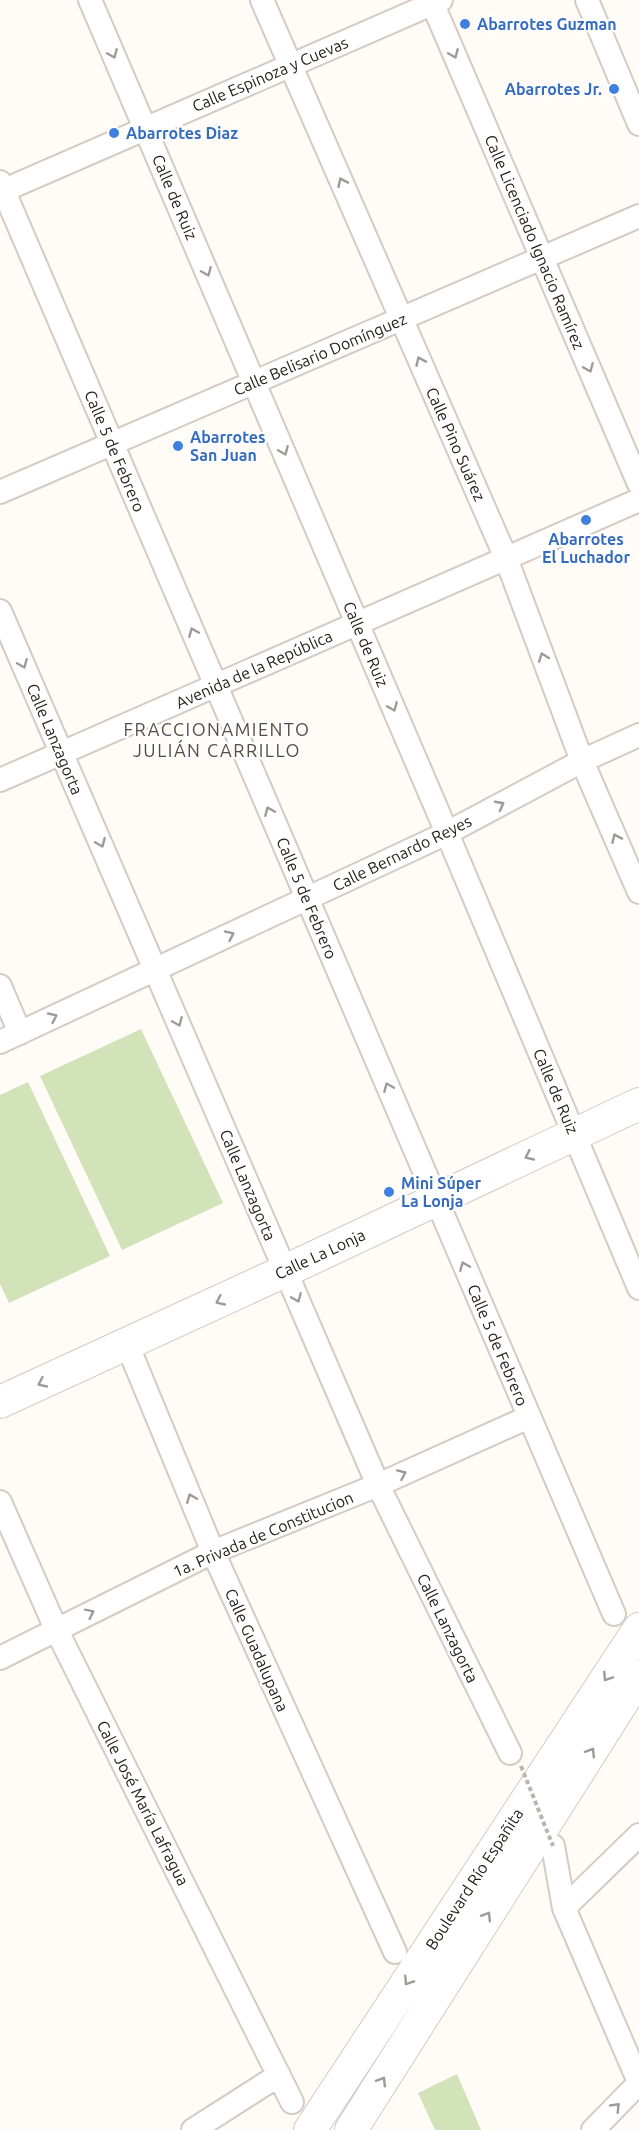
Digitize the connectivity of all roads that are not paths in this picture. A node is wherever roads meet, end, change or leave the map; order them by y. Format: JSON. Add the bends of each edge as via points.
{"nodes":[{"id":1,"x":90,"y":0,"type":"edge"},
{"id":2,"x":262,"y":0,"type":"edge"},
{"id":3,"x":587,"y":0,"type":"edge"},
{"id":4,"x":435,"y":1,"type":"edge"},
{"id":5,"x":291,"y":65,"type":"junction"},
{"id":6,"x":639,"y":124,"type":"edge"},
{"id":7,"x":146,"y":129,"type":"junction"},
{"id":8,"x":1,"y":188,"type":"edge"},
{"id":9,"x":639,"y":216,"type":"edge"},
{"id":10,"x":542,"y":258,"type":"junction"},
{"id":11,"x":401,"y":319,"type":"junction"},
{"id":12,"x":254,"y":382,"type":"junction"},
{"id":13,"x":112,"y":443,"type":"junction"},
{"id":14,"x":639,"y":484,"type":"edge"},
{"id":15,"x":0,"y":492,"type":"edge"},
{"id":16,"x":639,"y":500,"type":"edge"},
{"id":17,"x":506,"y":558,"type":"junction"},
{"id":18,"x":0,"y":611,"type":"edge"},
{"id":19,"x":357,"y":623,"type":"junction"},
{"id":20,"x":216,"y":686,"type":"junction"},
{"id":21,"x":639,"y":735,"type":"edge"},
{"id":22,"x":61,"y":753,"type":"junction"},
{"id":23,"x":582,"y":761,"type":"junction"},
{"id":24,"x":0,"y":780,"type":"edge"},
{"id":25,"x":447,"y":833,"type":"junction"},
{"id":26,"x":639,"y":892,"type":"edge"},
{"id":27,"x":307,"y":899,"type":"junction"},
{"id":28,"x":155,"y":970,"type":"junction"},
{"id":29,"x":0,"y":986,"type":"edge"},
{"id":30,"x":10,"y":1037,"type":"edge"},
{"id":31,"x":639,"y":1104,"type":"edge"},
{"id":32,"x":574,"y":1135,"type":"junction"},
{"id":33,"x":436,"y":1200,"type":"junction"},
{"id":34,"x":285,"y":1271,"type":"junction"},
{"id":35,"x":639,"y":1288,"type":"edge"},
{"id":36,"x":127,"y":1344,"type":"junction"},
{"id":37,"x":0,"y":1402,"type":"edge"},
{"id":38,"x":529,"y":1417,"type":"junction"},
{"id":39,"x":378,"y":1485,"type":"junction"},
{"id":40,"x":0,"y":1502,"type":"edge"},
{"id":41,"x":213,"y":1552,"type":"junction"},
{"id":42,"x":627,"y":1621,"type":"edge"},
{"id":43,"x":56,"y":1629,"type":"junction"},
{"id":44,"x":0,"y":1658,"type":"edge"},
{"id":45,"x":639,"y":1676,"type":"edge"},
{"id":46,"x":515,"y":1760,"type":"road end"},
{"id":47,"x":639,"y":1835,"type":"edge"},
{"id":48,"x":553,"y":1846,"type":"road end"},
{"id":49,"x":564,"y":1908,"type":"junction"},
{"id":50,"x":395,"y":1952,"type":"dead end"},
{"id":51,"x":279,"y":2075,"type":"junction"},
{"id":52,"x":639,"y":2083,"type":"edge"},
{"id":53,"x":292,"y":2102,"type":"dead end"},
{"id":54,"x":193,"y":2130,"type":"edge"},
{"id":55,"x":310,"y":2130,"type":"edge"},
{"id":56,"x":351,"y":2130,"type":"edge"},
{"id":57,"x":593,"y":2130,"type":"edge"}],
"edges":[{"from":1,"to":7,"type":"street","name":"Calle de Ruiz","one_way":true},
{"from":2,"to":5,"type":"street","name":"Calle Pino Suárez"},
{"from":3,"to":6,"type":"street"},
{"from":4,"to":5,"type":"street","name":"Calle Espinoza y Cuevas"},
{"from":4,"to":10,"type":"street","name":"Calle Licenciado Ignacio Ramírez","one_way":true},
{"from":5,"to":7,"type":"street","name":"Calle Espinoza y Cuevas"},
{"from":11,"to":5,"type":"street","name":"Calle Pino Suárez","one_way":true},
{"from":7,"to":8,"type":"street","name":"Calle Espinoza y Cuevas"},
{"from":7,"to":12,"type":"street","name":"Calle de Ruiz","one_way":true},
{"from":8,"to":13,"type":"street","name":"Calle 5 de Febrero"},
{"from":9,"to":10,"type":"street","name":"Calle Belisario Domínguez"},
{"from":10,"to":11,"type":"street","name":"Calle Belisario Domínguez"},
{"from":10,"to":14,"type":"street","name":"Calle Licenciado Ignacio Ramírez","one_way":true},
{"from":11,"to":12,"type":"street","name":"Calle Belisario Domínguez"},
{"from":17,"to":11,"type":"street","name":"Calle Pino Suárez","one_way":true},
{"from":12,"to":13,"type":"street","name":"Calle Belisario Domínguez"},
{"from":12,"to":19,"type":"street","name":"Calle de Ruiz","one_way":true},
{"from":13,"to":15,"type":"street","name":"Calle Belisario Domínguez"},
{"from":20,"to":13,"type":"street","name":"Calle 5 de Febrero","one_way":true},
{"from":16,"to":17,"type":"street","name":"Avenida de la República"},
{"from":17,"to":19,"type":"street","name":"Avenida de la República"},
{"from":23,"to":17,"type":"street","name":"Calle Pino Suárez","one_way":true},
{"from":18,"to":22,"type":"street","name":"Calle Lanzagorta","one_way":true},
{"from":19,"to":20,"type":"street","name":"Avenida de la República"},
{"from":19,"to":25,"type":"street","name":"Calle de Ruiz","one_way":true},
{"from":20,"to":22,"type":"street","name":"Avenida de la República"},
{"from":27,"to":20,"type":"street","name":"Calle 5 de Febrero","one_way":true},
{"from":21,"to":23,"type":"street","name":"Calle Bernardo Reyes"},
{"from":22,"to":24,"type":"street","name":"Avenida de la República"},
{"from":22,"to":28,"type":"street","name":"Calle Lanzagorta","one_way":true},
{"from":25,"to":23,"type":"street","name":"Calle Bernardo Reyes","one_way":true},
{"from":26,"to":23,"type":"street","name":"Calle Pino Suárez","one_way":true},
{"from":25,"to":27,"type":"street","name":"Calle Bernardo Reyes"},
{"from":25,"to":32,"type":"street","name":"Calle de Ruiz"},
{"from":28,"to":27,"type":"street","name":"Calle Bernardo Reyes","one_way":true},
{"from":33,"to":27,"type":"street","name":"Calle 5 de Febrero","one_way":true},
{"from":30,"to":28,"type":"street","name":"Calle Bernardo Reyes","one_way":true},
{"from":28,"to":34,"type":"street","name":"Calle Lanzagorta","one_way":true},
{"from":29,"to":30,"type":"street"},
{"from":31,"to":32,"type":"main road","name":"Calle La Lonja"},
{"from":32,"to":33,"type":"main road","name":"Calle La Lonja","one_way":true},
{"from":32,"to":35,"type":"street","name":"Calle de Ruiz"},
{"from":33,"to":34,"type":"main road","name":"Calle La Lonja"},
{"from":38,"to":33,"type":"street","name":"Calle 5 de Febrero","one_way":true},
{"from":34,"to":36,"type":"main road","name":"Calle La Lonja","one_way":true},
{"from":34,"to":39,"type":"street","name":"Calle Lanzagorta","one_way":true},
{"from":36,"to":37,"type":"main road","name":"Calle La Lonja","one_way":true},
{"from":41,"to":36,"type":"street","name":"Calle Guadalupana","one_way":true},
{"from":39,"to":38,"type":"street","name":"1a. Privada de Constitucion","one_way":true},
{"from":38,"to":42,"type":"street","name":"Calle 5 de Febrero"},
{"from":39,"to":41,"type":"street","name":"1a. Privada de Constitucion"},
{"from":39,"to":46,"type":"street","name":"Calle Lanzagorta"},
{"from":40,"to":43,"type":"street","name":"Calle José María Lafragua"},
{"from":43,"to":41,"type":"street","name":"1a. Privada de Constitucion","one_way":true},
{"from":41,"to":50,"type":"street","name":"Calle Guadalupana"},
{"from":42,"to":55,"type":"main road","name":"Boulevard Río Españita","one_way":true},
{"from":43,"to":44,"type":"street","name":"1a. Privada de Constitucion"},
{"from":43,"to":51,"type":"street","name":"Calle José María Lafragua"},
{"from":56,"to":45,"type":"main road","name":"Boulevard Río Españita","one_way":true},
{"from":47,"to":49,"type":"street"},
{"from":48,"to":49,"type":"street"},
{"from":49,"to":52,"type":"street"},
{"from":51,"to":53,"type":"street","name":"Calle José María Lafragua"},
{"from":51,"to":54,"type":"street"},
{"from":57,"to":52,"type":"street","one_way":true}]}
